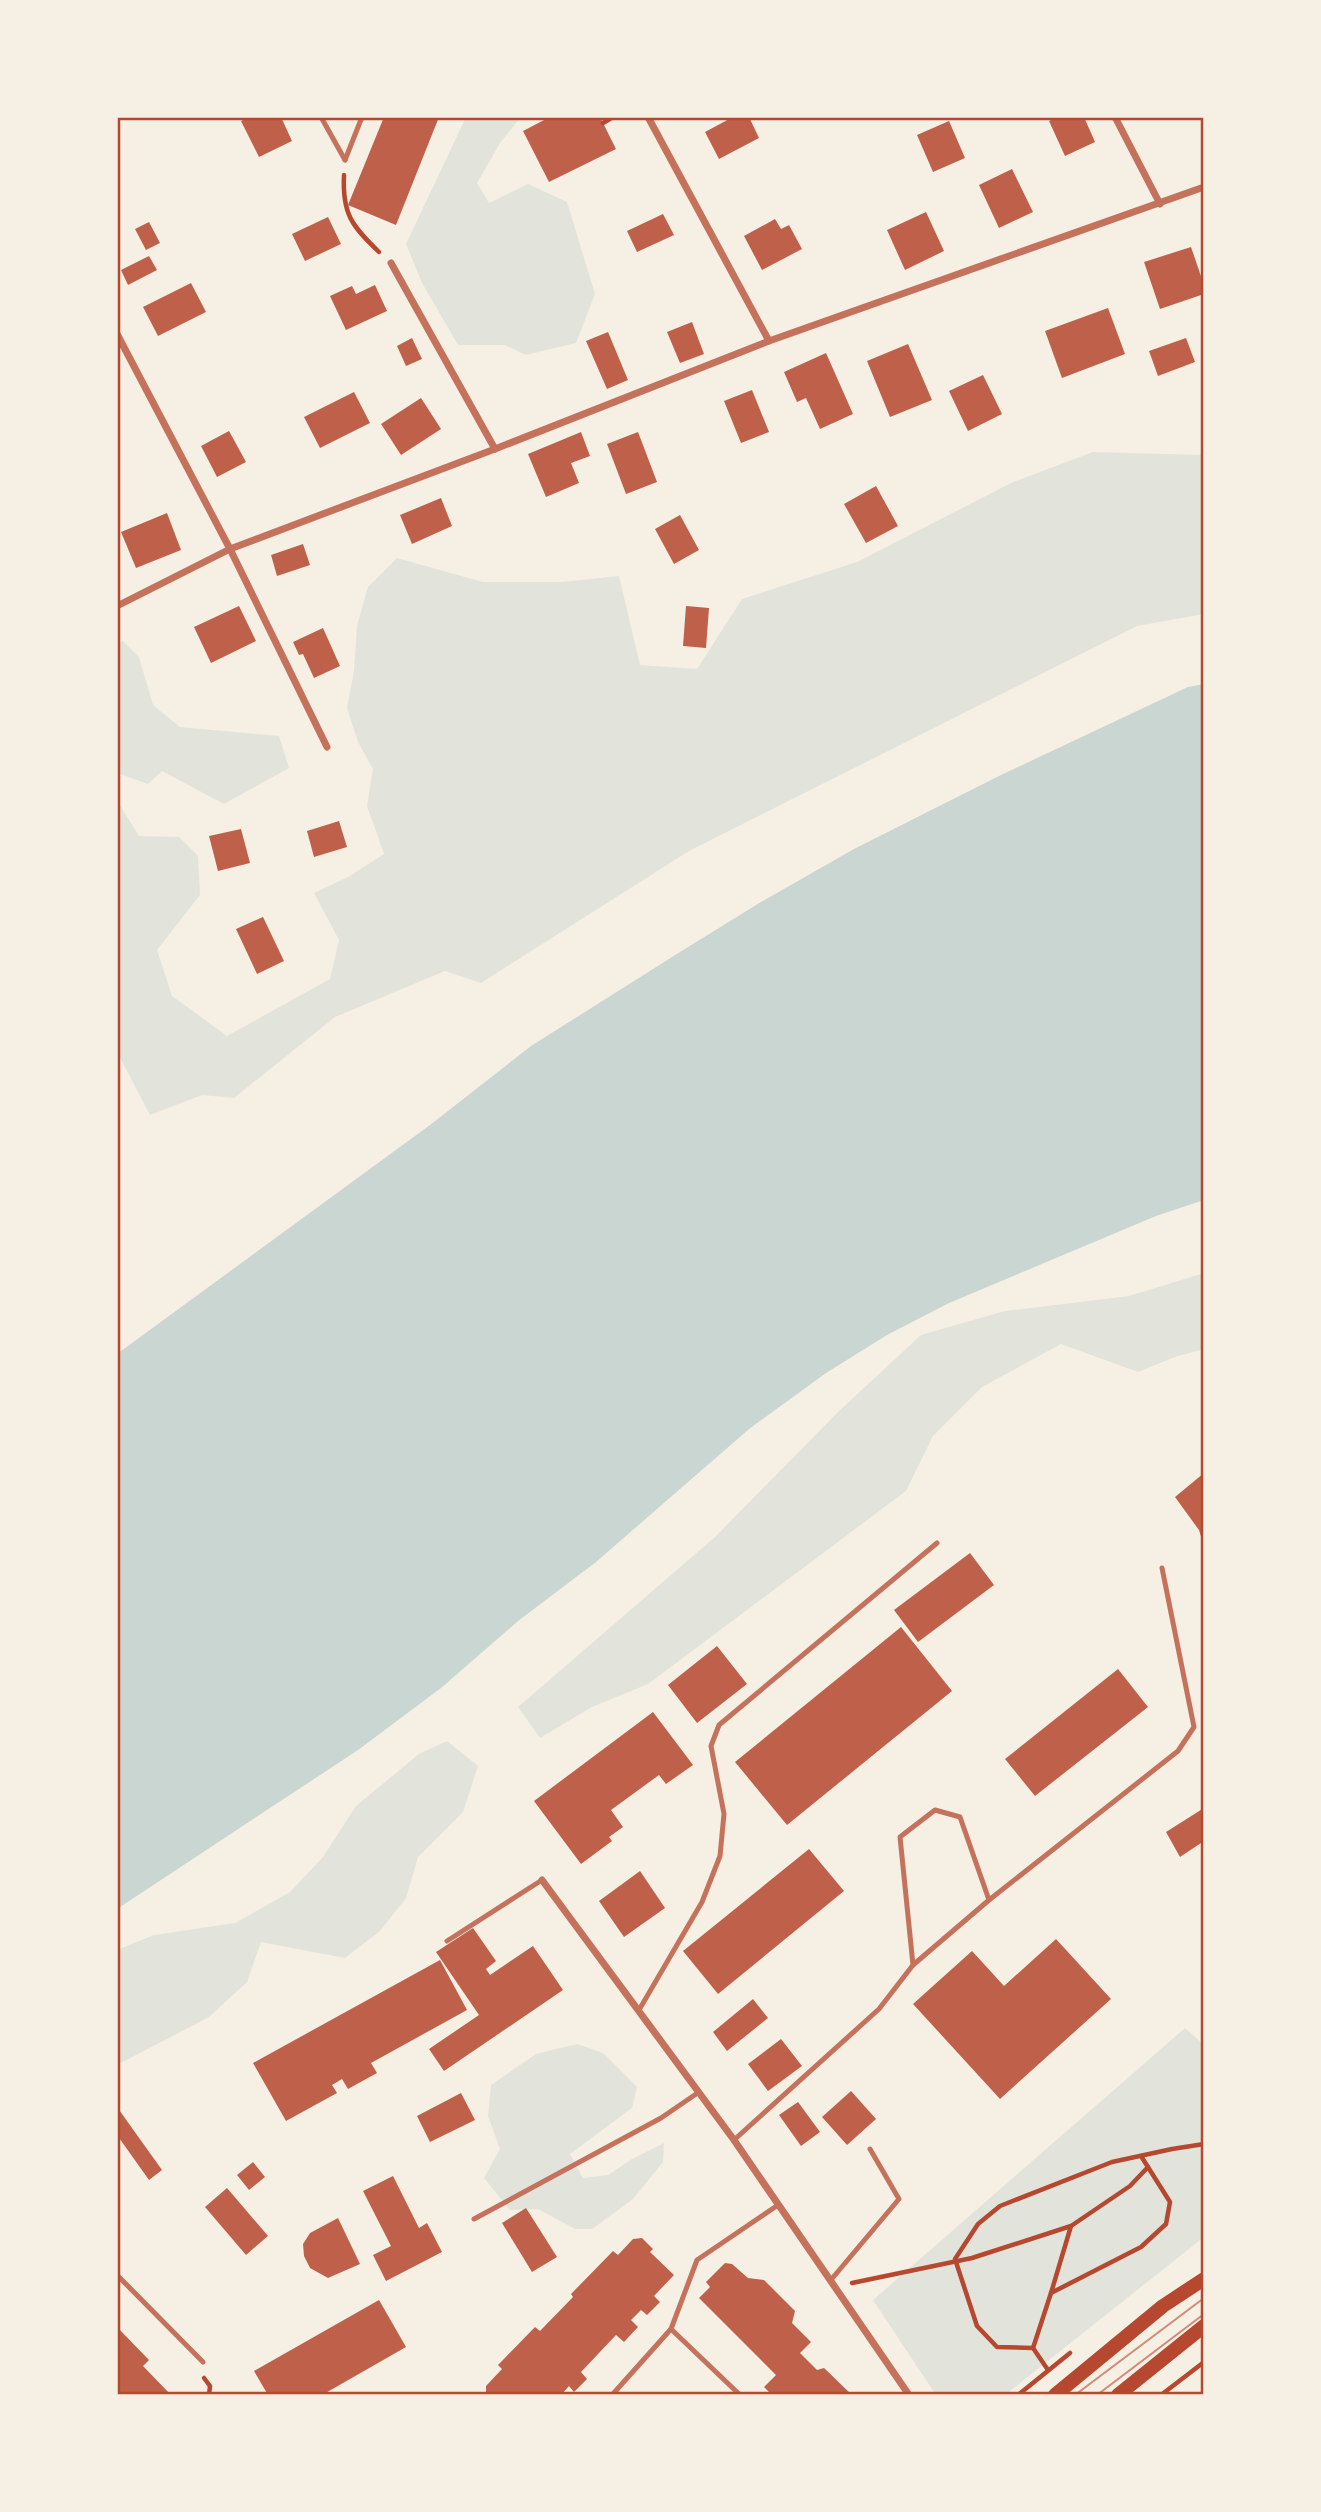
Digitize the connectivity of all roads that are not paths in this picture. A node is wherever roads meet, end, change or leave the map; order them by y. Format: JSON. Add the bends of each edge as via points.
{"nodes":[{"id":1,"x":321,"y":117,"type":"edge"},
{"id":2,"x":362,"y":117,"type":"edge"},
{"id":3,"x":648,"y":117,"type":"edge"},
{"id":4,"x":1115,"y":117,"type":"edge"},
{"id":5,"x":1204,"y":187,"type":"edge"},
{"id":6,"x":1160,"y":204,"type":"junction"},
{"id":7,"x":391,"y":263,"type":"road end"},
{"id":8,"x":117,"y":334,"type":"edge"},
{"id":9,"x":769,"y":341,"type":"junction"},
{"id":10,"x":495,"y":449,"type":"junction"},
{"id":11,"x":230,"y":548,"type":"junction"},
{"id":12,"x":117,"y":606,"type":"edge"},
{"id":13,"x":327,"y":747,"type":"dead end"},
{"id":14,"x":936,"y":1543,"type":"dead end"},
{"id":15,"x":1162,"y":1568,"type":"dead end"},
{"id":16,"x":542,"y":1880,"type":"joint"},
{"id":17,"x":989,"y":1900,"type":"junction"},
{"id":18,"x":447,"y":1941,"type":"dead end"},
{"id":19,"x":913,"y":1965,"type":"junction"},
{"id":20,"x":639,"y":2010,"type":"junction"},
{"id":21,"x":699,"y":2092,"type":"junction"},
{"id":22,"x":734,"y":2140,"type":"junction"},
{"id":23,"x":870,"y":2149,"type":"dead end"},
{"id":24,"x":778,"y":2205,"type":"junction"},
{"id":25,"x":474,"y":2219,"type":"dead end"},
{"id":26,"x":117,"y":2275,"type":"edge"},
{"id":27,"x":1204,"y":2279,"type":"edge"},
{"id":28,"x":833,"y":2284,"type":"junction"},
{"id":29,"x":1204,"y":2326,"type":"edge"},
{"id":30,"x":671,"y":2329,"type":"junction"},
{"id":31,"x":203,"y":2362,"type":"dead end"},
{"id":32,"x":612,"y":2395,"type":"edge"},
{"id":33,"x":740,"y":2395,"type":"edge"},
{"id":34,"x":909,"y":2395,"type":"edge"},
{"id":35,"x":1055,"y":2395,"type":"edge"},
{"id":36,"x":1118,"y":2395,"type":"edge"}],
"edges":[{"from":1,"to":2,"type":"lane","via":[[345,160]]},
{"from":3,"to":9,"type":"street"},
{"from":4,"to":6,"type":"street"},
{"from":5,"to":6,"type":"street"},
{"from":6,"to":9,"type":"street"},
{"from":7,"to":10,"type":"street"},
{"from":8,"to":11,"type":"street"},
{"from":9,"to":10,"type":"street"},
{"from":10,"to":11,"type":"street"},
{"from":11,"to":12,"type":"street"},
{"from":11,"to":13,"type":"street"},
{"from":14,"to":20,"type":"lane","via":[[719,1725],[711,1746],[724,1814],[720,1856],[702,1902]]},
{"from":15,"to":17,"type":"lane","via":[[1195,1727],[1178,1751]]},
{"from":16,"to":18,"type":"lane"},
{"from":16,"to":20,"type":"street"},
{"from":17,"to":19,"type":"lane"},
{"from":17,"to":19,"type":"lane","via":[[960,1817],[935,1810],[900,1837]]},
{"from":19,"to":22,"type":"lane","via":[[879,2009]]},
{"from":20,"to":21,"type":"street"},
{"from":21,"to":22,"type":"street"},
{"from":21,"to":25,"type":"lane","via":[[661,2118]]},
{"from":22,"to":24,"type":"street"},
{"from":23,"to":28,"type":"lane","via":[[899,2199]]},
{"from":24,"to":28,"type":"street"},
{"from":24,"to":30,"type":"lane","via":[[697,2260]]},
{"from":26,"to":31,"type":"lane"},
{"from":27,"to":35,"type":"main road","via":[[1163,2306]]},
{"from":28,"to":34,"type":"street"},
{"from":29,"to":36,"type":"main road"},
{"from":30,"to":32,"type":"lane"},
{"from":30,"to":33,"type":"lane"}]}
